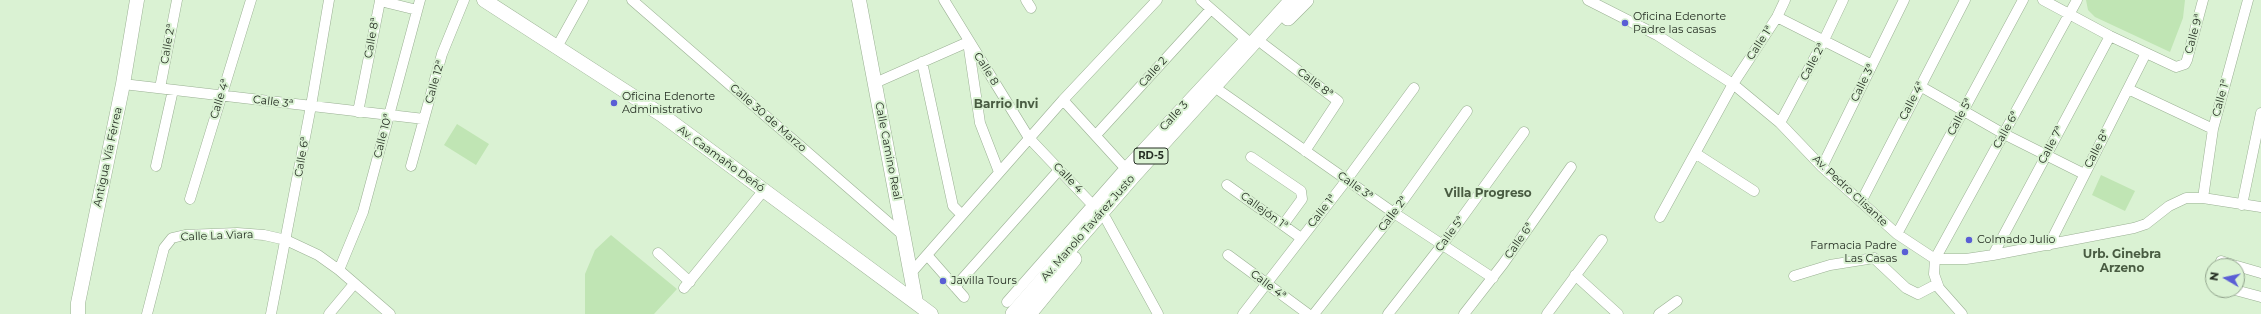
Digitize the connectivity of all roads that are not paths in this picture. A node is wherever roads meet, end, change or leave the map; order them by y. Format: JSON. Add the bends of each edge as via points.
{"nodes":[{"id":1,"x":137,"y":0,"type":"edge"},
{"id":2,"x":177,"y":0,"type":"edge"},
{"id":3,"x":252,"y":0,"type":"edge"},
{"id":4,"x":329,"y":0,"type":"edge"},
{"id":5,"x":464,"y":0,"type":"edge"},
{"id":6,"x":484,"y":0,"type":"edge"},
{"id":7,"x":583,"y":0,"type":"edge"},
{"id":8,"x":632,"y":0,"type":"edge"},
{"id":9,"x":859,"y":0,"type":"edge"},
{"id":10,"x":1156,"y":0,"type":"edge"},
{"id":11,"x":1201,"y":0,"type":"edge"},
{"id":12,"x":1292,"y":0,"type":"edge"},
{"id":13,"x":1306,"y":0,"type":"edge"},
{"id":14,"x":1588,"y":0,"type":"edge"},
{"id":15,"x":1785,"y":0,"type":"edge"},
{"id":16,"x":1843,"y":0,"type":"edge"},
{"id":17,"x":1904,"y":0,"type":"edge"},
{"id":18,"x":1965,"y":0,"type":"edge"},
{"id":19,"x":2023,"y":0,"type":"edge"},
{"id":20,"x":2043,"y":0,"type":"edge"},
{"id":21,"x":2077,"y":0,"type":"edge"},
{"id":22,"x":2203,"y":0,"type":"edge"},
{"id":23,"x":2248,"y":0,"type":"edge"},
{"id":24,"x":946,"y":1,"type":"edge"},
{"id":25,"x":418,"y":5,"type":"edge"},
{"id":26,"x":1211,"y":9,"type":"junction"},
{"id":27,"x":2070,"y":14,"type":"junction"},
{"id":28,"x":1776,"y":17,"type":"junction"},
{"id":29,"x":2110,"y":36,"type":"junction"},
{"id":30,"x":1824,"y":40,"type":"junction"},
{"id":31,"x":968,"y":42,"type":"junction"},
{"id":32,"x":1253,"y":42,"type":"junction"},
{"id":33,"x":558,"y":47,"type":"junction"},
{"id":34,"x":2146,"y":53,"type":"junction"},
{"id":35,"x":922,"y":62,"type":"junction"},
{"id":36,"x":1872,"y":65,"type":"junction"},
{"id":37,"x":875,"y":83,"type":"junction"},
{"id":38,"x":123,"y":84,"type":"junction"},
{"id":39,"x":1733,"y":84,"type":"junction"},
{"id":40,"x":1920,"y":86,"type":"junction"},
{"id":41,"x":160,"y":88,"type":"junction"},
{"id":42,"x":1414,"y":88,"type":"dead end"},
{"id":43,"x":2128,"y":89,"type":"junction"},
{"id":44,"x":174,"y":90,"type":"junction"},
{"id":45,"x":1220,"y":91,"type":"junction"},
{"id":46,"x":221,"y":95,"type":"junction"},
{"id":47,"x":1063,"y":100,"type":"junction"},
{"id":48,"x":311,"y":106,"type":"junction"},
{"id":49,"x":1963,"y":110,"type":"junction"},
{"id":50,"x":1467,"y":111,"type":"dead end"},
{"id":51,"x":358,"y":112,"type":"junction"},
{"id":52,"x":2261,"y":113,"type":"edge"},
{"id":53,"x":388,"y":114,"type":"junction"},
{"id":54,"x":424,"y":119,"type":"junction"},
{"id":55,"x":1780,"y":124,"type":"junction"},
{"id":56,"x":2213,"y":129,"type":"junction"},
{"id":57,"x":1524,"y":132,"type":"dead end"},
{"id":58,"x":2004,"y":134,"type":"junction"},
{"id":59,"x":1096,"y":135,"type":"junction"},
{"id":60,"x":1029,"y":138,"type":"junction"},
{"id":61,"x":2258,"y":141,"type":"edge"},
{"id":62,"x":1305,"y":151,"type":"junction"},
{"id":63,"x":1695,"y":152,"type":"junction"},
{"id":64,"x":2046,"y":155,"type":"junction"},
{"id":65,"x":1251,"y":158,"type":"dead end"},
{"id":66,"x":156,"y":166,"type":"dead end"},
{"id":67,"x":411,"y":166,"type":"dead end"},
{"id":68,"x":1571,"y":167,"type":"dead end"},
{"id":69,"x":1822,"y":167,"type":"junction"},
{"id":70,"x":1125,"y":168,"type":"junction"},
{"id":71,"x":1060,"y":170,"type":"junction"},
{"id":72,"x":999,"y":172,"type":"junction"},
{"id":73,"x":2084,"y":174,"type":"junction"},
{"id":74,"x":1346,"y":180,"type":"junction"},
{"id":75,"x":1227,"y":185,"type":"dead end"},
{"id":76,"x":764,"y":190,"type":"junction"},
{"id":77,"x":1754,"y":190,"type":"dead end"},
{"id":78,"x":2203,"y":198,"type":"junction"},
{"id":79,"x":190,"y":199,"type":"dead end"},
{"id":80,"x":1861,"y":202,"type":"junction"},
{"id":81,"x":2242,"y":205,"type":"junction"},
{"id":82,"x":2261,"y":207,"type":"edge"},
{"id":83,"x":1100,"y":213,"type":"junction"},
{"id":84,"x":1394,"y":214,"type":"junction"},
{"id":85,"x":962,"y":215,"type":"junction"},
{"id":86,"x":1660,"y":217,"type":"dead end"},
{"id":87,"x":1284,"y":225,"type":"junction"},
{"id":88,"x":1897,"y":234,"type":"junction"},
{"id":89,"x":904,"y":236,"type":"junction"},
{"id":90,"x":1301,"y":238,"type":"junction"},
{"id":91,"x":286,"y":240,"type":"junction"},
{"id":92,"x":1602,"y":240,"type":"dead end"},
{"id":93,"x":2049,"y":245,"type":"junction"},
{"id":94,"x":1442,"y":246,"type":"junction"},
{"id":95,"x":658,"y":253,"type":"dead end"},
{"id":96,"x":927,"y":255,"type":"junction"},
{"id":97,"x":1228,"y":255,"type":"dead end"},
{"id":98,"x":1993,"y":255,"type":"junction"},
{"id":99,"x":1935,"y":259,"type":"junction"},
{"id":100,"x":2245,"y":268,"type":"edge"},
{"id":101,"x":339,"y":270,"type":"junction"},
{"id":102,"x":911,"y":273,"type":"junction"},
{"id":103,"x":2261,"y":273,"type":"edge"},
{"id":104,"x":1575,"y":275,"type":"junction"},
{"id":105,"x":1794,"y":276,"type":"dead end"},
{"id":106,"x":1493,"y":278,"type":"junction"},
{"id":107,"x":1265,"y":283,"type":"junction"},
{"id":108,"x":354,"y":284,"type":"junction"},
{"id":109,"x":1937,"y":284,"type":"junction"},
{"id":110,"x":955,"y":287,"type":"junction"},
{"id":111,"x":2245,"y":293,"type":"edge"},
{"id":112,"x":964,"y":297,"type":"dead end"},
{"id":113,"x":2261,"y":297,"type":"edge"},
{"id":114,"x":1677,"y":301,"type":"dead end"},
{"id":115,"x":916,"y":302,"type":"junction"},
{"id":116,"x":1026,"y":307,"type":"edge"},
{"id":117,"x":1008,"y":310,"type":"edge"},
{"id":118,"x":78,"y":314,"type":"edge"},
{"id":119,"x":147,"y":314,"type":"edge"},
{"id":120,"x":271,"y":314,"type":"edge"},
{"id":121,"x":329,"y":314,"type":"edge"},
{"id":122,"x":390,"y":314,"type":"edge"},
{"id":123,"x":931,"y":314,"type":"edge"},
{"id":124,"x":1158,"y":314,"type":"edge"},
{"id":125,"x":1243,"y":314,"type":"edge"},
{"id":126,"x":1308,"y":314,"type":"edge"},
{"id":127,"x":1314,"y":314,"type":"edge"},
{"id":128,"x":1388,"y":314,"type":"edge"},
{"id":129,"x":1464,"y":314,"type":"edge"},
{"id":130,"x":1547,"y":314,"type":"edge"},
{"id":131,"x":1618,"y":314,"type":"edge"},
{"id":132,"x":1659,"y":314,"type":"edge"},
{"id":133,"x":1962,"y":314,"type":"edge"}],
"edges":[{"from":1,"to":38,"type":"street","name":"Antigua Vía Férrea"},
{"from":2,"to":41,"type":"street","name":"Calle 2ª"},
{"from":3,"to":46,"type":"street","name":"Calle 4ª"},
{"from":4,"to":48,"type":"street","name":"Calle 6ª"},
{"from":5,"to":54,"type":"street","name":"Calle 12ª","via":[[442,54]]},
{"from":6,"to":33,"type":"street","name":"Av. Caamaño Deñó"},
{"from":7,"to":33,"type":"street"},
{"from":8,"to":89,"type":"street","name":"Calle 30 de Marzo"},
{"from":9,"to":37,"type":"street","name":"Calle Camino Real"},
{"from":10,"to":47,"type":"street"},
{"from":11,"to":26,"type":"street"},
{"from":12,"to":32,"type":"main road","name":"Av. Manolo Tavárez Justo","number":"RD-5"},
{"from":13,"to":32,"type":"main road","name":"Av. Manolo Tavárez Justo","number":"RD-5"},
{"from":14,"to":39,"type":"street","name":"Av. Pedro Clisante","via":[[1657,35]]},
{"from":15,"to":28,"type":"street","name":"Calle 1ª"},
{"from":16,"to":30,"type":"street","name":"Calle 2ª"},
{"from":17,"to":36,"type":"street","name":"Calle 3ª"},
{"from":18,"to":40,"type":"street","name":"Calle 4ª"},
{"from":19,"to":49,"type":"street","name":"Calle 5ª"},
{"from":20,"to":27,"type":"street"},
{"from":21,"to":27,"type":"street","name":"Calle 6ª"},
{"from":22,"to":34,"type":"street","name":"Calle 9ª","via":[[2187,60],[2181,66],[2172,66]]},
{"from":23,"to":56,"type":"street","name":"Calle 1ª"},
{"from":24,"to":31,"type":"street","name":"Calle 8"},
{"from":25,"to":51,"type":"street","name":"Calle 8ª","via":[[380,1]]},
{"from":25,"to":53,"type":"street","name":"Calle 10ª"},
{"from":26,"to":32,"type":"street"},
{"from":26,"to":59,"type":"street","name":"Calle 2"},
{"from":27,"to":29,"type":"street"},
{"from":27,"to":58,"type":"street","name":"Calle 6ª"},
{"from":28,"to":30,"type":"street"},
{"from":28,"to":39,"type":"street","name":"Calle 1ª"},
{"from":29,"to":34,"type":"street"},
{"from":29,"to":64,"type":"street","name":"Calle 7ª"},
{"from":30,"to":36,"type":"street"},
{"from":30,"to":55,"type":"street","name":"Calle 2ª"},
{"from":31,"to":35,"type":"street"},
{"from":31,"to":60,"type":"street","name":"Calle 8"},
{"from":31,"to":72,"type":"street","via":[[980,123]]},
{"from":32,"to":45,"type":"main road","name":"Av. Manolo Tavárez Justo","number":"RD-5"},
{"from":32,"to":62,"type":"street","name":"Calle 8ª","via":[[1338,101]]},
{"from":32,"to":70,"type":"street","name":"Calle 3"},
{"from":32,"to":83,"type":"main road","name":"Av. Manolo Tavárez Justo","number":"RD-5"},
{"from":33,"to":76,"type":"street","name":"Av. Caamaño Deñó","via":[[662,115]]},
{"from":34,"to":43,"type":"street","name":"Calle 8ª"},
{"from":35,"to":37,"type":"street"},
{"from":35,"to":85,"type":"street","via":[[953,206]]},
{"from":36,"to":69,"type":"street","name":"Calle 3ª"},
{"from":37,"to":89,"type":"street","name":"Calle Camino Real"},
{"from":38,"to":41,"type":"street","name":"Calle 3ª"},
{"from":38,"to":118,"type":"street","name":"Antigua Vía Férrea","via":[[78,303]]},
{"from":39,"to":55,"type":"street","name":"Av. Pedro Clisante"},
{"from":39,"to":63,"type":"street","name":"Calle 1ª"},
{"from":40,"to":49,"type":"street"},
{"from":40,"to":80,"type":"street","name":"Calle 4ª"},
{"from":41,"to":44,"type":"street","name":"Calle 3ª"},
{"from":42,"to":74,"type":"street","name":"Calle 1ª"},
{"from":43,"to":56,"type":"street"},
{"from":43,"to":73,"type":"street","name":"Calle 8ª"},
{"from":44,"to":46,"type":"street","name":"Calle 3ª"},
{"from":44,"to":66,"type":"street"},
{"from":45,"to":62,"type":"street","name":"Calle 3ª"},
{"from":45,"to":83,"type":"main road","name":"Av. Manolo Tavárez Justo","number":"RD-5"},
{"from":46,"to":48,"type":"street","name":"Calle 3ª"},
{"from":46,"to":79,"type":"street","name":"Calle 4ª"},
{"from":47,"to":59,"type":"street"},
{"from":47,"to":60,"type":"street"},
{"from":48,"to":51,"type":"street","name":"Calle 3ª"},
{"from":48,"to":91,"type":"street","name":"Calle 6ª"},
{"from":49,"to":58,"type":"street"},
{"from":49,"to":88,"type":"street","name":"Calle 5ª"},
{"from":50,"to":84,"type":"street","name":"Calle 2ª"},
{"from":51,"to":53,"type":"street","name":"Calle 3ª"},
{"from":52,"to":61,"type":"street"},
{"from":53,"to":54,"type":"street","name":"Calle 3ª"},
{"from":53,"to":101,"type":"street","name":"Calle 10ª","via":[[363,212]]},
{"from":54,"to":67,"type":"street","name":"Calle 12ª"},
{"from":55,"to":69,"type":"street","name":"Av. Pedro Clisante"},
{"from":56,"to":78,"type":"street","name":"Calle 1ª"},
{"from":57,"to":94,"type":"street","name":"Calle 5ª"},
{"from":58,"to":64,"type":"street"},
{"from":58,"to":99,"type":"street","name":"Calle 6ª"},
{"from":59,"to":70,"type":"street"},
{"from":60,"to":71,"type":"street","name":"Calle 4"},
{"from":60,"to":72,"type":"street"},
{"from":61,"to":81,"type":"street"},
{"from":62,"to":74,"type":"street","name":"Calle 3ª"},
{"from":63,"to":77,"type":"street"},
{"from":63,"to":86,"type":"street","name":"Calle 1ª"},
{"from":64,"to":73,"type":"street"},
{"from":64,"to":98,"type":"street","name":"Calle 7ª"},
{"from":65,"to":87,"type":"street","via":[[1301,191],[1302,199]]},
{"from":68,"to":106,"type":"street","name":"Calle 6ª"},
{"from":69,"to":80,"type":"street","name":"Av. Pedro Clisante"},
{"from":70,"to":83,"type":"street","name":"Calle 3"},
{"from":71,"to":83,"type":"street","name":"Calle 4"},
{"from":71,"to":110,"type":"street"},
{"from":72,"to":85,"type":"street"},
{"from":73,"to":93,"type":"street","name":"Calle 8ª"},
{"from":74,"to":84,"type":"street","name":"Calle 3ª"},
{"from":74,"to":90,"type":"street","name":"Calle 1ª"},
{"from":75,"to":87,"type":"street","name":"Callejón 1ª"},
{"from":76,"to":95,"type":"street","via":[[687,285]]},
{"from":76,"to":115,"type":"street","name":"Av. Caamaño Deñó"},
{"from":78,"to":81,"type":"street"},
{"from":78,"to":93,"type":"street","via":[[2180,200],[2146,224],[2134,228]]},
{"from":80,"to":88,"type":"street","name":"Av. Pedro Clisante"},
{"from":81,"to":82,"type":"street"},
{"from":83,"to":116,"type":"main road","name":"Av. Manolo Tavárez Justo","number":"RD-5"},
{"from":83,"to":117,"type":"street","name":"Calle 3"},
{"from":83,"to":124,"type":"street","name":"Calle 4"},
{"from":84,"to":94,"type":"street","name":"Calle 3ª"},
{"from":84,"to":127,"type":"street","name":"Calle 2ª"},
{"from":85,"to":96,"type":"street"},
{"from":87,"to":90,"type":"street","name":"Callejón 1ª"},
{"from":88,"to":99,"type":"street","name":"Av. Pedro Clisante"},
{"from":89,"to":102,"type":"street","name":"Calle Camino Real"},
{"from":90,"to":107,"type":"street","name":"Calle 1ª"},
{"from":91,"to":101,"type":"street","name":"Calle La Viara","via":[[318,255]]},
{"from":91,"to":119,"type":"street","name":"Calle La Viara","via":[[237,233],[172,238],[164,248]]},
{"from":91,"to":120,"type":"street","name":"Calle 6ª"},
{"from":92,"to":104,"type":"street"},
{"from":93,"to":98,"type":"street"},
{"from":94,"to":106,"type":"street","name":"Calle 3ª"},
{"from":94,"to":128,"type":"street","name":"Calle 5ª"},
{"from":96,"to":102,"type":"street"},
{"from":96,"to":110,"type":"street"},
{"from":97,"to":107,"type":"street","name":"Calle 4ª"},
{"from":98,"to":99,"type":"street","via":[[1966,259]]},
{"from":99,"to":109,"type":"street","via":[[1934,274]]},
{"from":100,"to":103,"type":"street"},
{"from":101,"to":108,"type":"street","name":"Calle La Viara"},
{"from":102,"to":115,"type":"street","name":"Calle Camino Real"},
{"from":104,"to":130,"type":"street"},
{"from":104,"to":131,"type":"street"},
{"from":105,"to":109,"type":"street","via":[[1830,264],[1874,258],[1906,288],[1918,294]]},
{"from":106,"to":129,"type":"street","name":"Calle 6ª"},
{"from":107,"to":125,"type":"street","name":"Calle 1ª"},
{"from":107,"to":126,"type":"street","name":"Calle 4ª"},
{"from":108,"to":121,"type":"street"},
{"from":108,"to":122,"type":"street","name":"Calle La Viara"},
{"from":109,"to":133,"type":"street"},
{"from":110,"to":112,"type":"street"},
{"from":111,"to":113,"type":"street"},
{"from":114,"to":132,"type":"street"},
{"from":115,"to":123,"type":"street","name":"Av. Caamaño Deñó"},
{"from":116,"to":117,"type":"main road","name":"Av. Manolo Tavárez Justo","number":"RD-5"}]}
